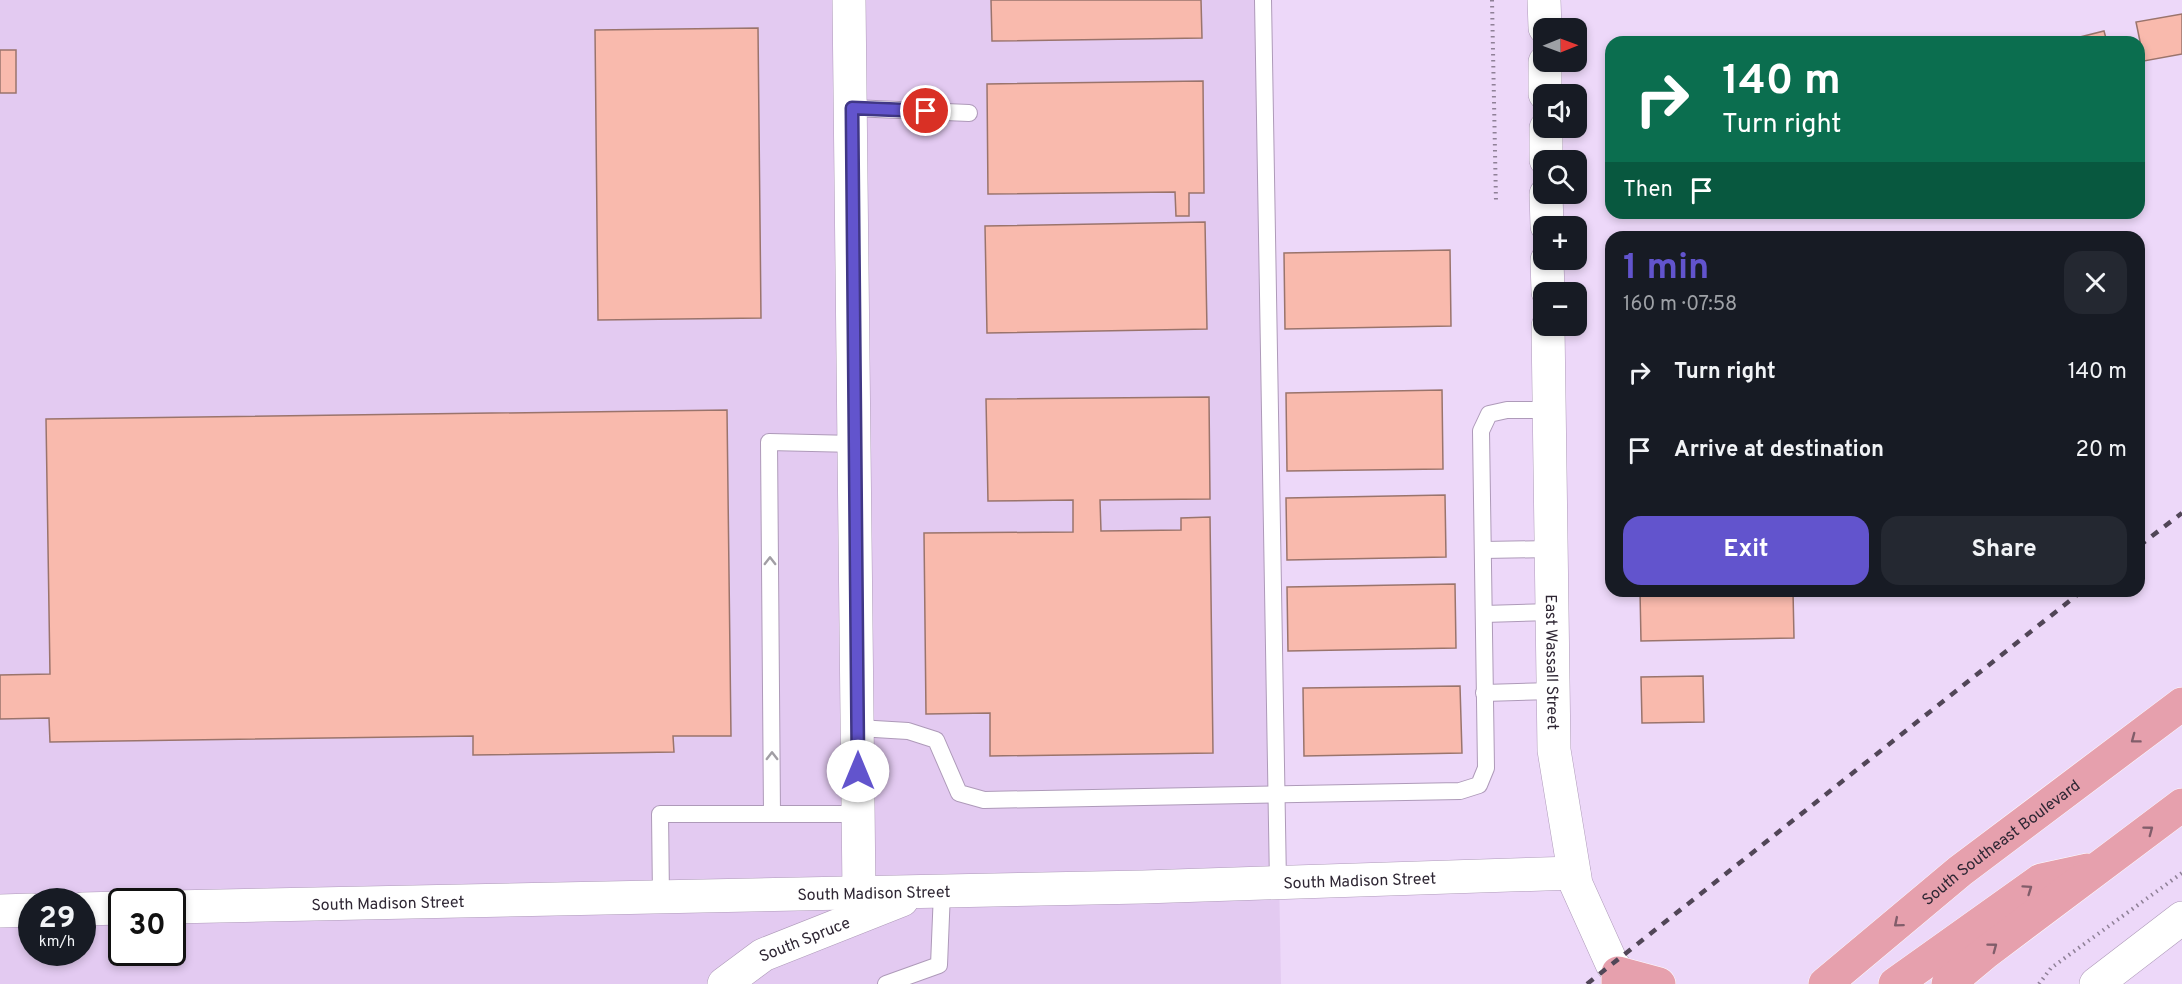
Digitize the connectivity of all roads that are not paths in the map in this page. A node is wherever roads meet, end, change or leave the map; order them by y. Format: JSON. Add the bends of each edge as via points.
{"nodes":[{"id":1,"x":849,"y":0,"type":"edge"},
{"id":2,"x":1263,"y":0,"type":"edge"},
{"id":3,"x":1544,"y":0,"type":"edge"},
{"id":4,"x":1558,"y":0,"type":"edge"},
{"id":5,"x":1545,"y":18,"type":"edge"},
{"id":6,"x":852,"y":108,"type":"junction"},
{"id":7,"x":969,"y":113,"type":"dead end"},
{"id":8,"x":1548,"y":336,"type":"edge"},
{"id":9,"x":1549,"y":410,"type":"junction"},
{"id":10,"x":855,"y":444,"type":"junction"},
{"id":11,"x":1551,"y":549,"type":"junction"},
{"id":12,"x":1483,"y":550,"type":"junction"},
{"id":13,"x":1552,"y":612,"type":"junction"},
{"id":14,"x":1484,"y":614,"type":"junction"},
{"id":15,"x":1553,"y":691,"type":"junction"},
{"id":16,"x":1484,"y":693,"type":"junction"},
{"id":17,"x":2182,"y":704,"type":"edge"},
{"id":18,"x":858,"y":728,"type":"junction"},
{"id":19,"x":1277,"y":795,"type":"junction"},
{"id":20,"x":2182,"y":805,"type":"edge"},
{"id":21,"x":772,"y":814,"type":"junction"},
{"id":22,"x":858,"y":814,"type":"junction"},
{"id":23,"x":2099,"y":867,"type":"junction"},
{"id":24,"x":1574,"y":873,"type":"junction"},
{"id":25,"x":1278,"y":883,"type":"junction"},
{"id":26,"x":932,"y":892,"type":"junction"},
{"id":27,"x":859,"y":893,"type":"junction"},
{"id":28,"x":661,"y":897,"type":"junction"},
{"id":29,"x":186,"y":907,"type":"edge"},
{"id":30,"x":18,"y":910,"type":"edge"},
{"id":31,"x":0,"y":911,"type":"edge"},
{"id":32,"x":2182,"y":918,"type":"edge"},
{"id":33,"x":1859,"y":955,"type":"junction"},
{"id":34,"x":1621,"y":980,"type":"edge"},
{"id":35,"x":724,"y":984,"type":"edge"},
{"id":36,"x":886,"y":984,"type":"edge"},
{"id":37,"x":1659,"y":984,"type":"edge"},
{"id":38,"x":1797,"y":984,"type":"edge"},
{"id":39,"x":1825,"y":984,"type":"edge"},
{"id":40,"x":1895,"y":984,"type":"edge"},
{"id":41,"x":1948,"y":984,"type":"edge"},
{"id":42,"x":2096,"y":984,"type":"edge"}],
"edges":[{"from":1,"to":6,"type":"street"},
{"from":2,"to":19,"type":"lane"},
{"from":3,"to":4,"type":"street"},
{"from":3,"to":5,"type":"street"},
{"from":6,"to":7,"type":"lane"},
{"from":6,"to":10,"type":"street"},
{"from":8,"to":9,"type":"street","name":"East Wassall Street"},
{"from":9,"to":11,"type":"street","name":"East Wassall Street"},
{"from":9,"to":12,"type":"lane","via":[[1489,414],[1481,431]]},
{"from":10,"to":18,"type":"street"},
{"from":21,"to":10,"type":"lane","one_way":true,"via":[[769,442]]},
{"from":11,"to":12,"type":"lane"},
{"from":11,"to":13,"type":"street","name":"East Wassall Street"},
{"from":12,"to":14,"type":"lane"},
{"from":13,"to":14,"type":"lane"},
{"from":13,"to":15,"type":"street","name":"East Wassall Street"},
{"from":14,"to":16,"type":"lane"},
{"from":15,"to":16,"type":"lane"},
{"from":15,"to":24,"type":"street","name":"East Wassall Street","via":[[1554,750]]},
{"from":16,"to":19,"type":"lane","via":[[1486,768],[1479,784],[1460,791]]},
{"from":17,"to":33,"type":"main road","name":"South Southeast Boulevard","one_way":true,"via":[[1960,872]]},
{"from":18,"to":19,"type":"lane","via":[[908,731],[936,740],[958,793],[984,800]]},
{"from":18,"to":22,"type":"street"},
{"from":19,"to":25,"type":"lane"},
{"from":23,"to":20,"type":"main road","one_way":true},
{"from":21,"to":22,"type":"lane"},
{"from":21,"to":28,"type":"lane","via":[[660,814]]},
{"from":22,"to":27,"type":"street"},
{"from":40,"to":23,"type":"main road","one_way":true,"via":[[2041,880]]},
{"from":41,"to":23,"type":"main road","one_way":true},
{"from":24,"to":25,"type":"street","name":"South Madison Street"},
{"from":24,"to":34,"type":"street","name":"East Wassall Street"},
{"from":25,"to":26,"type":"street","name":"South Madison Street"},
{"from":26,"to":27,"type":"street","name":"South Madison Street"},
{"from":26,"to":35,"type":"street","name":"South Spruce","via":[[763,955]]},
{"from":26,"to":36,"type":"lane","via":[[939,965]]},
{"from":27,"to":28,"type":"street","name":"South Madison Street"},
{"from":28,"to":29,"type":"street","name":"South Madison Street"},
{"from":30,"to":31,"type":"street"},
{"from":32,"to":42,"type":"street"},
{"from":33,"to":38,"type":"main road"},
{"from":33,"to":39,"type":"main road","name":"South Southeast Boulevard"},
{"from":34,"to":37,"type":"main road"}]}
